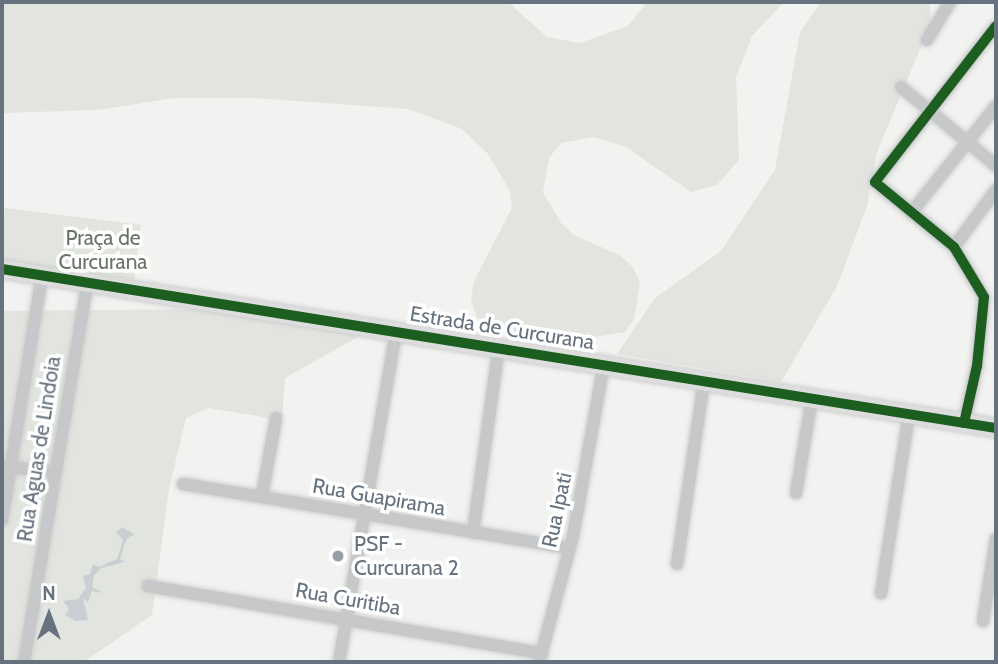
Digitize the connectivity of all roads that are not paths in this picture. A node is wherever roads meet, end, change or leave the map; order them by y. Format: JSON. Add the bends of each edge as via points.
{"nodes":[{"id":1,"x":950,"y":2,"type":"edge"},
{"id":2,"x":996,"y":26,"type":"edge"},
{"id":3,"x":927,"y":40,"type":"dead end"},
{"id":4,"x":901,"y":87,"type":"dead end"},
{"id":5,"x":996,"y":106,"type":"edge"},
{"id":6,"x":929,"y":110,"type":"junction"},
{"id":7,"x":969,"y":142,"type":"junction"},
{"id":8,"x":996,"y":166,"type":"edge"},
{"id":9,"x":996,"y":190,"type":"edge"},
{"id":10,"x":911,"y":213,"type":"junction"},
{"id":11,"x":954,"y":247,"type":"junction"},
{"id":12,"x":2,"y":270,"type":"edge"},
{"id":13,"x":42,"y":276,"type":"junction"},
{"id":14,"x":87,"y":284,"type":"junction"},
{"id":15,"x":990,"y":299,"type":"edge"},
{"id":16,"x":396,"y":331,"type":"junction"},
{"id":17,"x":499,"y":346,"type":"junction"},
{"id":18,"x":604,"y":363,"type":"junction"},
{"id":19,"x":704,"y":381,"type":"junction"},
{"id":20,"x":812,"y":397,"type":"junction"},
{"id":21,"x":909,"y":414,"type":"junction"},
{"id":22,"x":276,"y":418,"type":"dead end"},
{"id":23,"x":964,"y":423,"type":"junction"},
{"id":24,"x":996,"y":428,"type":"edge"},
{"id":25,"x":6,"y":466,"type":"edge"},
{"id":26,"x":54,"y":472,"type":"junction"},
{"id":27,"x":183,"y":484,"type":"dead end"},
{"id":28,"x":796,"y":493,"type":"dead end"},
{"id":29,"x":262,"y":496,"type":"junction"},
{"id":30,"x":365,"y":514,"type":"junction"},
{"id":31,"x":2,"y":520,"type":"edge"},
{"id":32,"x":473,"y":533,"type":"junction"},
{"id":33,"x":996,"y":539,"type":"edge"},
{"id":34,"x":569,"y":548,"type":"junction"},
{"id":35,"x":677,"y":564,"type":"dead end"},
{"id":36,"x":148,"y":586,"type":"dead end"},
{"id":37,"x":881,"y":593,"type":"dead end"},
{"id":38,"x":347,"y":617,"type":"junction"},
{"id":39,"x":983,"y":621,"type":"dead end"},
{"id":40,"x":540,"y":658,"type":"edge"},
{"id":41,"x":24,"y":662,"type":"edge"},
{"id":42,"x":339,"y":662,"type":"edge"}],
"edges":[{"from":1,"to":3,"type":"street"},
{"from":2,"to":6,"type":"street"},
{"from":4,"to":6,"type":"street"},
{"from":5,"to":7,"type":"street"},
{"from":6,"to":7,"type":"street"},
{"from":6,"to":10,"type":"street","via":[[875,182]]},
{"from":7,"to":8,"type":"street"},
{"from":7,"to":10,"type":"street"},
{"from":9,"to":11,"type":"street"},
{"from":10,"to":11,"type":"street"},
{"from":11,"to":15,"type":"street"},
{"from":12,"to":13,"type":"main road","name":"Estrada de Curcurana"},
{"from":13,"to":14,"type":"main road","name":"Estrada de Curcurana"},
{"from":13,"to":25,"type":"street"},
{"from":14,"to":16,"type":"main road","name":"Estrada de Curcurana"},
{"from":14,"to":26,"type":"street","name":"Rua Aguas de Lindoia"},
{"from":15,"to":23,"type":"street"},
{"from":16,"to":17,"type":"main road","name":"Estrada de Curcurana"},
{"from":16,"to":30,"type":"street"},
{"from":17,"to":18,"type":"main road","name":"Estrada de Curcurana"},
{"from":17,"to":32,"type":"street"},
{"from":18,"to":19,"type":"main road","name":"Estrada de Curcurana"},
{"from":18,"to":34,"type":"street","name":"Rua Ipati"},
{"from":19,"to":20,"type":"main road","name":"Estrada de Curcurana"},
{"from":19,"to":35,"type":"street"},
{"from":20,"to":21,"type":"main road","name":"Estrada de Curcurana"},
{"from":20,"to":28,"type":"street"},
{"from":21,"to":23,"type":"main road","name":"Estrada de Curcurana"},
{"from":21,"to":37,"type":"street"},
{"from":22,"to":29,"type":"street"},
{"from":23,"to":24,"type":"main road","name":"Estrada de Curcurana"},
{"from":25,"to":26,"type":"street"},
{"from":25,"to":31,"type":"street"},
{"from":26,"to":41,"type":"street","name":"Rua Aguas de Lindoia"},
{"from":27,"to":29,"type":"street","name":"Rua Guapirama"},
{"from":29,"to":30,"type":"street","name":"Rua Guapirama"},
{"from":30,"to":32,"type":"street","name":"Rua Guapirama"},
{"from":30,"to":38,"type":"street"},
{"from":32,"to":34,"type":"street","name":"Rua Guapirama"},
{"from":33,"to":39,"type":"street"},
{"from":34,"to":40,"type":"street","name":"Rua Ipati"},
{"from":36,"to":38,"type":"street","name":"Rua Curitiba"},
{"from":38,"to":40,"type":"street","name":"Rua Curitiba"},
{"from":38,"to":42,"type":"street"}]}
